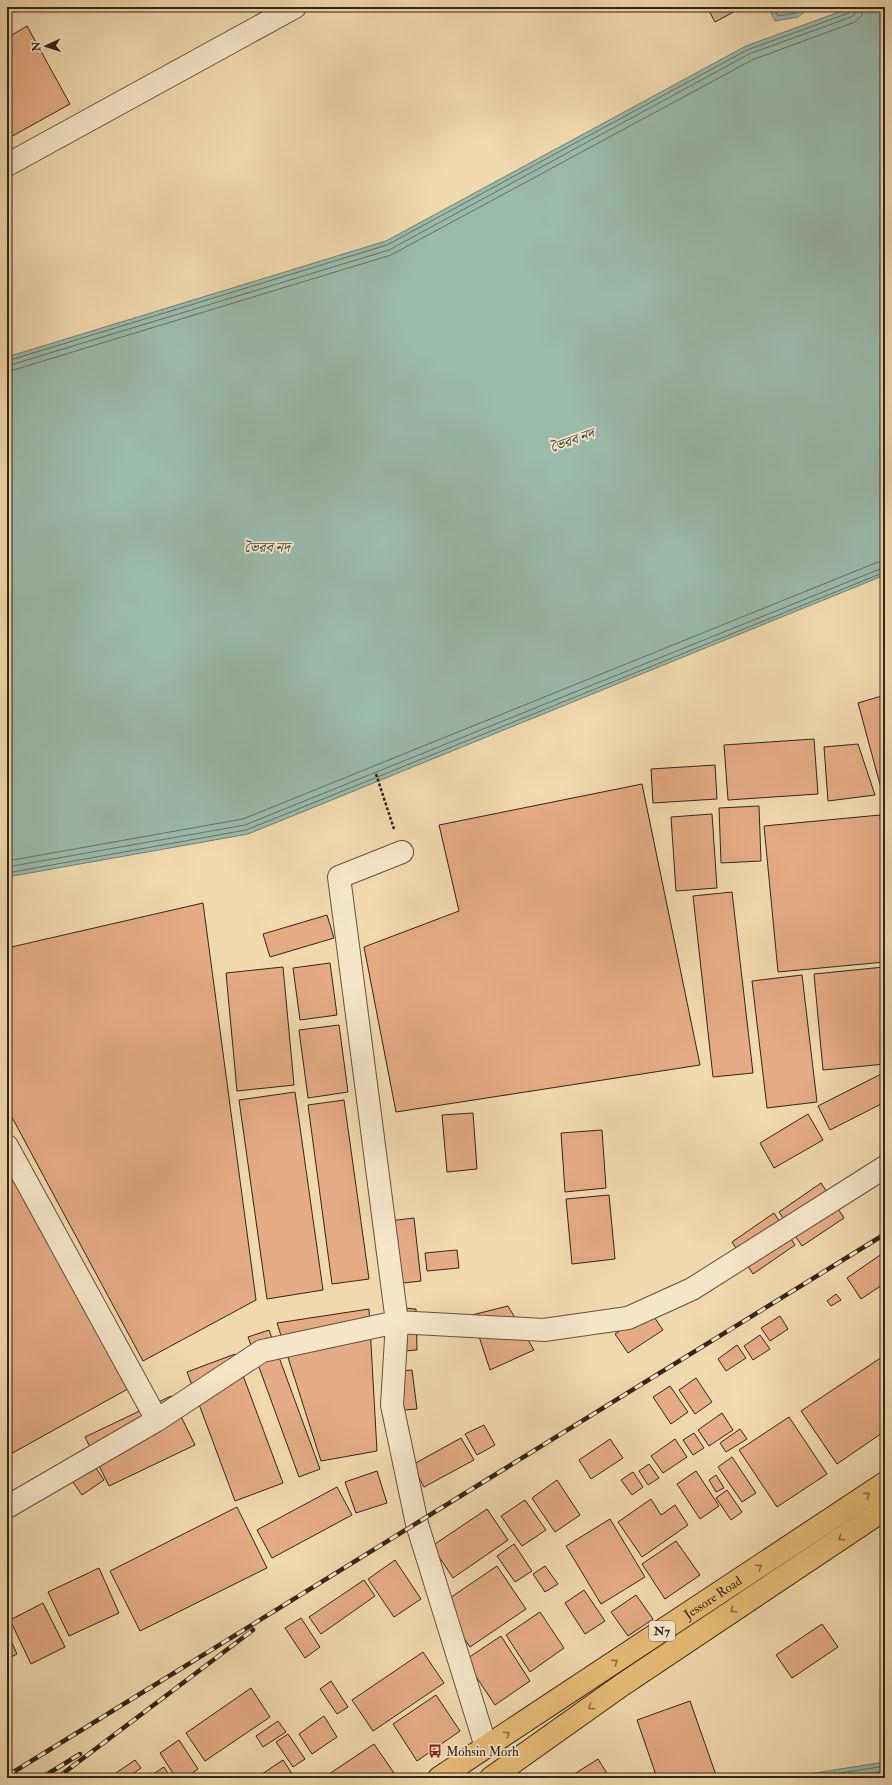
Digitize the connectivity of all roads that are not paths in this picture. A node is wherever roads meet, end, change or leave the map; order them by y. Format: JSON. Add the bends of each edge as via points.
{"nodes":[{"id":1,"x":295,"y":7,"type":"edge"},
{"id":2,"x":7,"y":165,"type":"edge"},
{"id":3,"x":402,"y":852,"type":"road end"},
{"id":4,"x":7,"y":1146,"type":"edge"},
{"id":5,"x":885,"y":1166,"type":"edge"},
{"id":6,"x":397,"y":1322,"type":"junction"},
{"id":7,"x":157,"y":1420,"type":"junction"},
{"id":8,"x":885,"y":1483,"type":"edge"},
{"id":9,"x":7,"y":1506,"type":"edge"},
{"id":10,"x":885,"y":1509,"type":"edge"},
{"id":11,"x":486,"y":1747,"type":"junction"},
{"id":12,"x":439,"y":1778,"type":"edge"},
{"id":13,"x":492,"y":1778,"type":"edge"}],
"edges":[{"from":1,"to":2,"type":"street"},
{"from":3,"to":6,"type":"street","via":[[339,877]]},
{"from":4,"to":7,"type":"street"},
{"from":5,"to":6,"type":"street","via":[[692,1289],[628,1318],[544,1330]]},
{"from":6,"to":7,"type":"street","via":[[262,1351]]},
{"from":6,"to":11,"type":"street","via":[[392,1405],[417,1524]]},
{"from":7,"to":9,"type":"street"},
{"from":11,"to":8,"type":"highway","name":"Jessore Road","number":"N7","one_way":true},
{"from":10,"to":13,"type":"highway","name":"Jessore Road","number":"N7","one_way":true,"via":[[622,1685]]},
{"from":11,"to":12,"type":"highway","name":"Jessore Road","number":"N7"}]}
